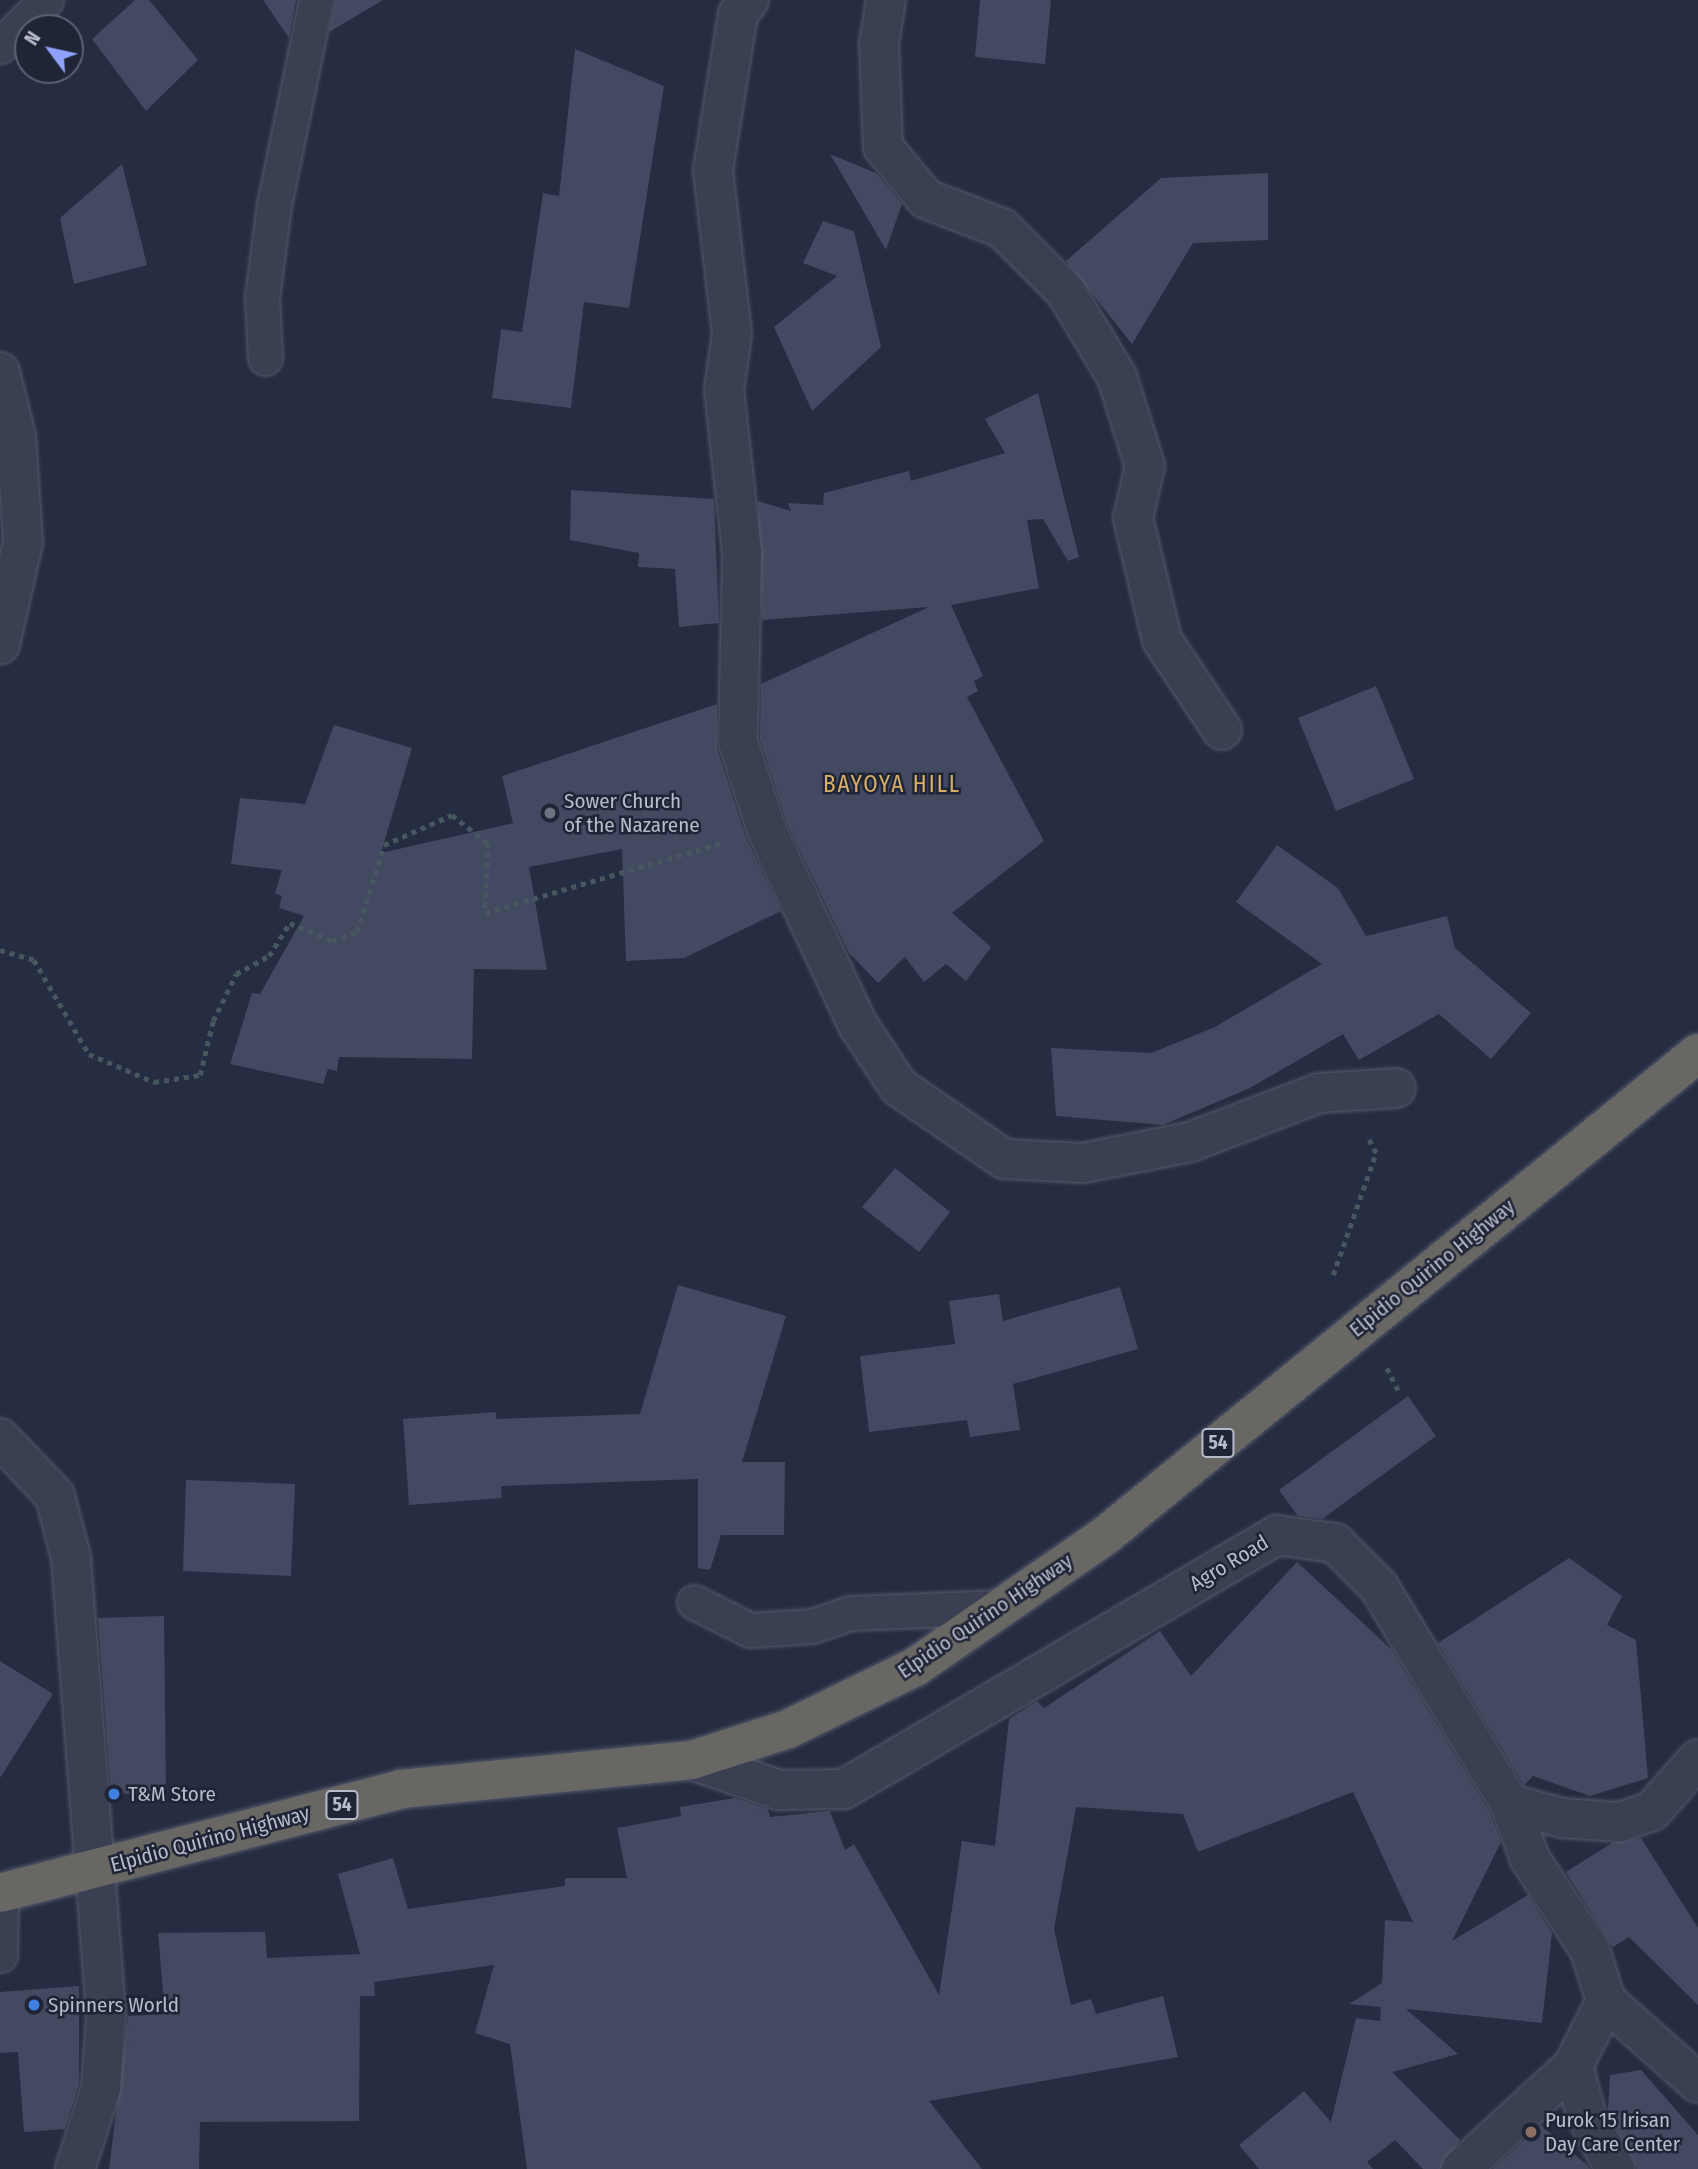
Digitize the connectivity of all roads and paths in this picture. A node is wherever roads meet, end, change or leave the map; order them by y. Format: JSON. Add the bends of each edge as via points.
{"nodes":[{"id":1,"x":46,"y":0,"type":"edge"},
{"id":2,"x":316,"y":0,"type":"edge"},
{"id":3,"x":749,"y":0,"type":"edge"},
{"id":4,"x":886,"y":0,"type":"edge"},
{"id":5,"x":0,"y":46,"type":"edge"},
{"id":6,"x":265,"y":358,"type":"dead end"},
{"id":7,"x":0,"y":372,"type":"edge"},
{"id":8,"x":0,"y":644,"type":"edge"},
{"id":9,"x":1222,"y":730,"type":"dead end"},
{"id":10,"x":767,"y":831,"type":"junction"},
{"id":11,"x":0,"y":950,"type":"edge"},
{"id":12,"x":1698,"y":1052,"type":"edge"},
{"id":13,"x":1396,"y":1088,"type":"joint"},
{"id":14,"x":1333,"y":1275,"type":"dead end"},
{"id":15,"x":0,"y":1438,"type":"edge"},
{"id":16,"x":694,"y":1602,"type":"dead end"},
{"id":17,"x":1002,"y":1607,"type":"junction"},
{"id":18,"x":1698,"y":1759,"type":"edge"},
{"id":19,"x":692,"y":1760,"type":"junction"},
{"id":20,"x":1510,"y":1804,"type":"junction"},
{"id":21,"x":90,"y":1870,"type":"junction"},
{"id":22,"x":1,"y":1892,"type":"edge"},
{"id":23,"x":0,"y":1955,"type":"edge"},
{"id":24,"x":1606,"y":2001,"type":"junction"},
{"id":25,"x":1573,"y":2066,"type":"junction"},
{"id":26,"x":1698,"y":2083,"type":"edge"},
{"id":27,"x":75,"y":2169,"type":"edge"},
{"id":28,"x":1461,"y":2169,"type":"edge"},
{"id":29,"x":1615,"y":2169,"type":"edge"}],
"edges":[{"from":1,"to":5,"type":"lane"},
{"from":2,"to":6,"type":"lane","via":[[274,205],[262,297]]},
{"from":3,"to":10,"type":"street","via":[[738,14],[713,170],[732,334],[724,390],[742,552],[738,741]]},
{"from":4,"to":9,"type":"street","via":[[879,43],[883,148],[926,199],[1002,228],[1066,292],[1116,377],[1145,466],[1133,518],[1162,640]]},
{"from":7,"to":8,"type":"street","via":[[16,437],[23,542]]},
{"from":10,"to":11,"type":"path","via":[[485,912],[488,843],[452,815],[384,845],[357,932],[332,941],[290,923],[269,956],[236,974],[213,1021],[200,1075],[154,1082],[89,1054],[34,960]]},
{"from":10,"to":13,"type":"street","via":[[858,1025],[899,1087],[1004,1159],[1083,1163],[1190,1142],[1319,1093]]},
{"from":12,"to":17,"type":"highway","name":"Elpidio Quirino Highway","number":"54","via":[[1106,1535]]},
{"from":13,"to":14,"type":"path","via":[[1358,1120],[1376,1153]]},
{"from":15,"to":21,"type":"street","via":[[55,1496],[71,1558]]},
{"from":16,"to":17,"type":"lane","via":[[750,1630],[811,1626],[850,1613]]},
{"from":17,"to":19,"type":"highway","name":"Elpidio Quirino Highway","number":"54","via":[[915,1667],[788,1729]]},
{"from":18,"to":20,"type":"street","via":[[1652,1811],[1620,1822],[1563,1818]]},
{"from":19,"to":20,"type":"street","name":"Agro Road","via":[[779,1790],[844,1789],[1277,1535],[1335,1543],[1379,1587]]},
{"from":19,"to":21,"type":"highway","name":"Elpidio Quirino Highway","number":"54","via":[[401,1790]]},
{"from":20,"to":24,"type":"street","name":"Agro Road","via":[[1530,1859],[1590,1950]]},
{"from":21,"to":22,"type":"highway","name":"Elpidio Quirino Highway","number":"54"},
{"from":21,"to":27,"type":"street","via":[[102,1934],[106,2015],[101,2088]]},
{"from":22,"to":23,"type":"lane"},
{"from":24,"to":25,"type":"street"},
{"from":24,"to":26,"type":"street"},
{"from":25,"to":28,"type":"street"},
{"from":25,"to":29,"type":"street","via":[[1587,2117]]}]}
